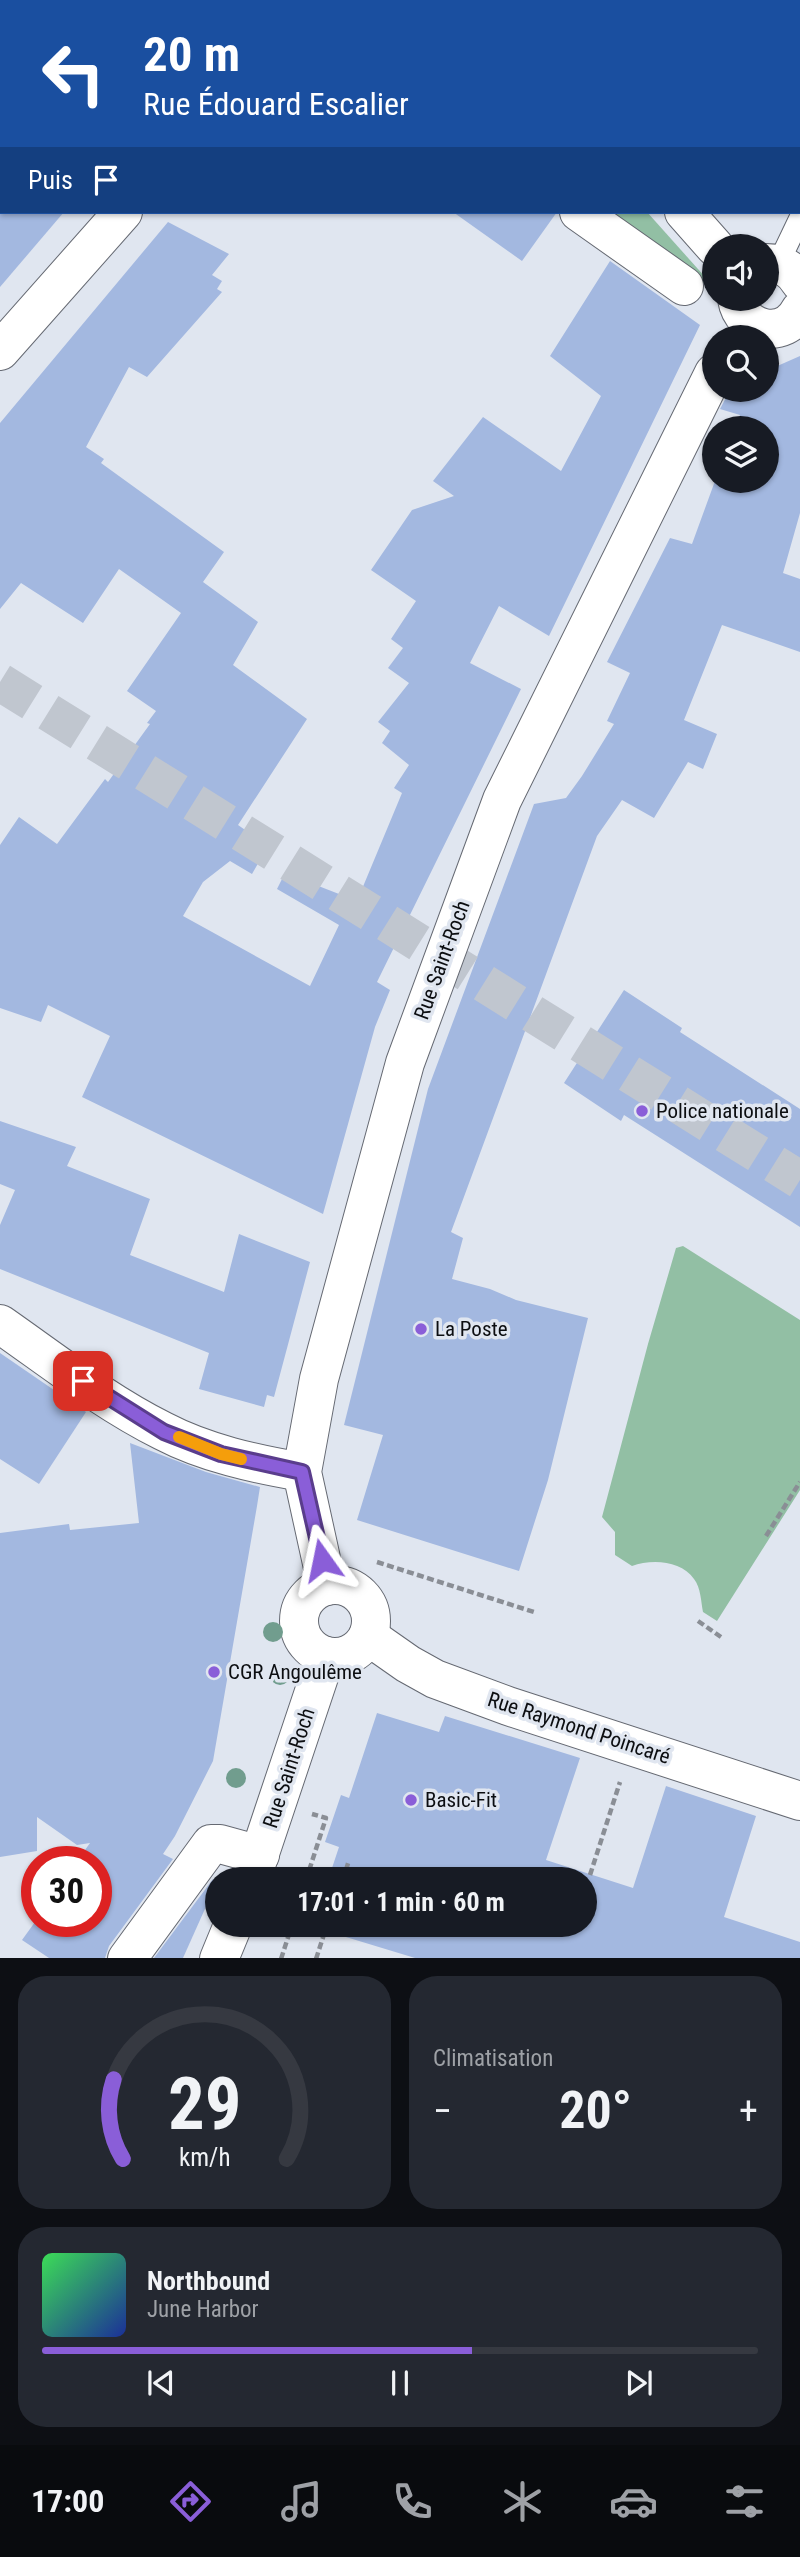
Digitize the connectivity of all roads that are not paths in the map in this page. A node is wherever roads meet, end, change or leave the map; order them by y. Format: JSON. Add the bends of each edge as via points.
{"nodes":[{"id":1,"x":120,"y":214,"type":"edge"},
{"id":2,"x":582,"y":214,"type":"edge"},
{"id":3,"x":686,"y":214,"type":"edge"},
{"id":4,"x":800,"y":218,"type":"edge"},
{"id":5,"x":703,"y":234,"type":"edge"},
{"id":6,"x":779,"y":283,"type":"edge"},
{"id":7,"x":684,"y":286,"type":"dead end"},
{"id":8,"x":0,"y":351,"type":"edge"},
{"id":9,"x":702,"y":397,"type":"edge"},
{"id":10,"x":0,"y":1324,"type":"edge"},
{"id":11,"x":302,"y":1472,"type":"junction"},
{"id":12,"x":327,"y":1586,"type":"junction"},
{"id":13,"x":368,"y":1636,"type":"junction"},
{"id":14,"x":326,"y":1656,"type":"junction"},
{"id":15,"x":800,"y":1801,"type":"edge"},
{"id":16,"x":256,"y":1867,"type":"edge"},
{"id":17,"x":228,"y":1937,"type":"edge"},
{"id":18,"x":127,"y":1958,"type":"edge"},
{"id":19,"x":219,"y":1958,"type":"edge"}],
"edges":[{"from":1,"to":8,"type":"street"},
{"from":2,"to":7,"type":"street"},
{"from":3,"to":5,"type":"street"},
{"from":4,"to":6,"type":"lane"},
{"from":9,"to":11,"type":"street","name":"Rue Saint-Roch","via":[[507,790],[480,858],[405,1063],[319,1379]]},
{"from":10,"to":11,"type":"street","via":[[164,1432],[221,1454]]},
{"from":11,"to":12,"type":"street","name":"Rue Saint-Roch"},
{"from":12,"to":13,"type":"street","via":[[359,1594],[370,1615]]},
{"from":12,"to":14,"type":"street","via":[[305,1600],[299,1623],[308,1645]]},
{"from":13,"to":14,"type":"street","via":[[353,1652]]},
{"from":13,"to":15,"type":"street","name":"Rue Raymond Poincaré","via":[[435,1679]]},
{"from":14,"to":16,"type":"street","name":"Rue Saint-Roch"},
{"from":16,"to":18,"type":"street","via":[[220,1844],[211,1844]]},
{"from":17,"to":19,"type":"street"}]}
